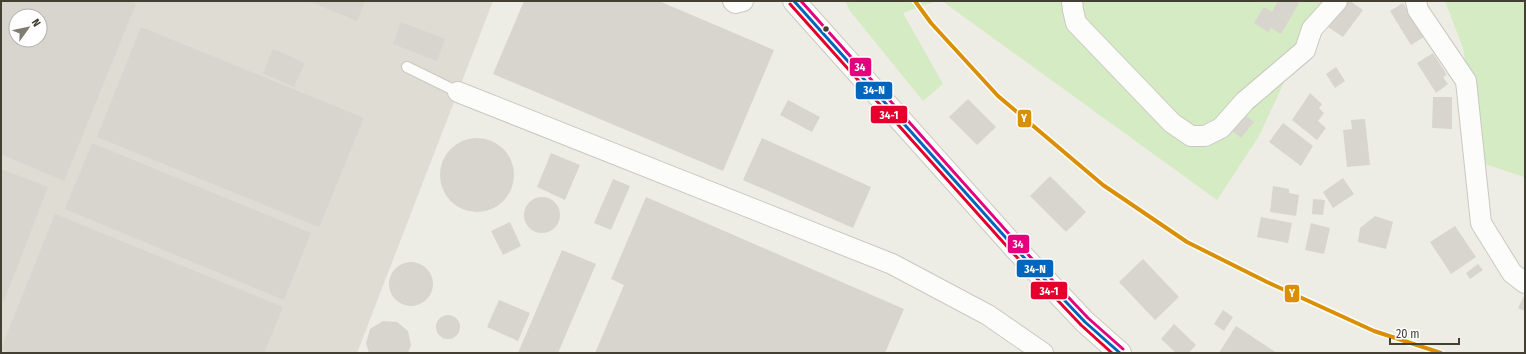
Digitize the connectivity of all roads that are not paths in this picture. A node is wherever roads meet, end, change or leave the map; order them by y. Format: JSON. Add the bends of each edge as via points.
{"nodes":[{"id":1,"x":733,"y":1,"type":"edge"},
{"id":2,"x":742,"y":1,"type":"edge"},
{"id":3,"x":794,"y":1,"type":"edge"},
{"id":4,"x":1072,"y":1,"type":"edge"},
{"id":5,"x":1337,"y":1,"type":"edge"},
{"id":6,"x":1416,"y":1,"type":"edge"},
{"id":7,"x":407,"y":67,"type":"dead end"},
{"id":8,"x":458,"y":92,"type":"joint"},
{"id":9,"x":1525,"y":283,"type":"edge"},
{"id":10,"x":1043,"y":353,"type":"edge"},
{"id":11,"x":1120,"y":353,"type":"edge"}],
"edges":[{"from":1,"to":2,"type":"street"},
{"from":3,"to":11,"type":"street","via":[[1015,248],[1085,322]]},
{"from":4,"to":5,"type":"street","via":[[1076,23],[1172,123],[1191,136],[1204,136],[1221,128],[1245,101],[1305,50],[1312,29]]},
{"from":6,"to":9,"type":"street","via":[[1418,10],[1466,81],[1481,223],[1512,273]]},
{"from":7,"to":8,"type":"lane"},
{"from":8,"to":10,"type":"street","via":[[892,264],[988,315]]}]}
